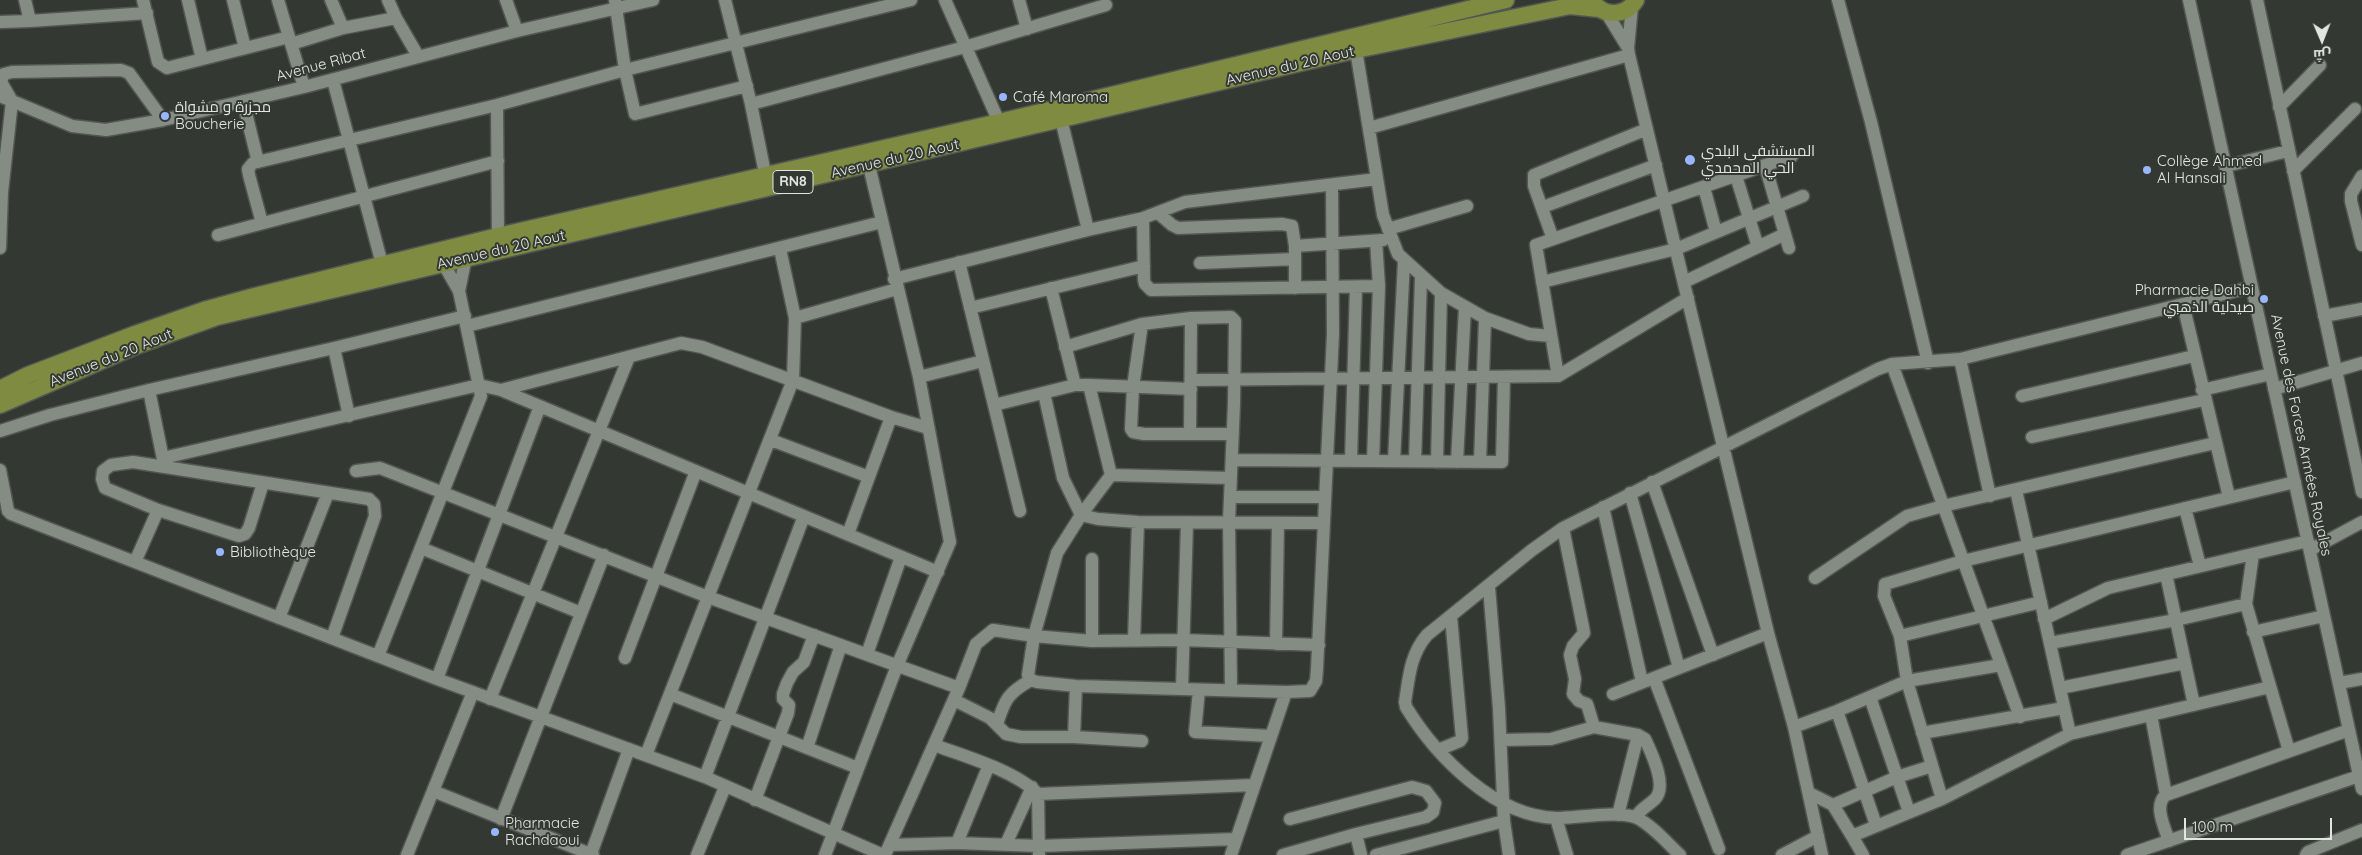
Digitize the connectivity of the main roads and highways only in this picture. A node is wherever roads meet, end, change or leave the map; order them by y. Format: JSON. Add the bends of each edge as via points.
{"nodes":[{"id":1,"x":1506,"y":0,"type":"edge"},
{"id":2,"x":1488,"y":2,"type":"edge"},
{"id":3,"x":1634,"y":3,"type":"edge"},
{"id":4,"x":1599,"y":7,"type":"edge"},
{"id":5,"x":867,"y":159,"type":"junction"},
{"id":6,"x":767,"y":181,"type":"junction"},
{"id":7,"x":0,"y":389,"type":"edge"},
{"id":8,"x":0,"y":405,"type":"edge"}],
"edges":[{"from":1,"to":2,"type":"main road","name":"Avenue du 20 Aout","number":"RN8"},
{"from":2,"to":5,"type":"main road","name":"Avenue du 20 Aout","number":"RN8","via":[[999,122]]},
{"from":3,"to":4,"type":"main road","number":"RN8","via":[[1620,13]]},
{"from":4,"to":5,"type":"main road","name":"Avenue du 20 Aout","number":"RN8","via":[[1570,6],[1356,50],[1061,119]]},
{"from":5,"to":6,"type":"main road","name":"Avenue du 20 Aout","number":"RN8"},
{"from":6,"to":7,"type":"main road","name":"Avenue du 20 Aout","number":"RN8","via":[[498,236],[204,310],[96,349]]},
{"from":6,"to":8,"type":"main road","name":"Avenue du 20 Aout","number":"RN8","via":[[443,264],[217,317],[136,346]]}]}
